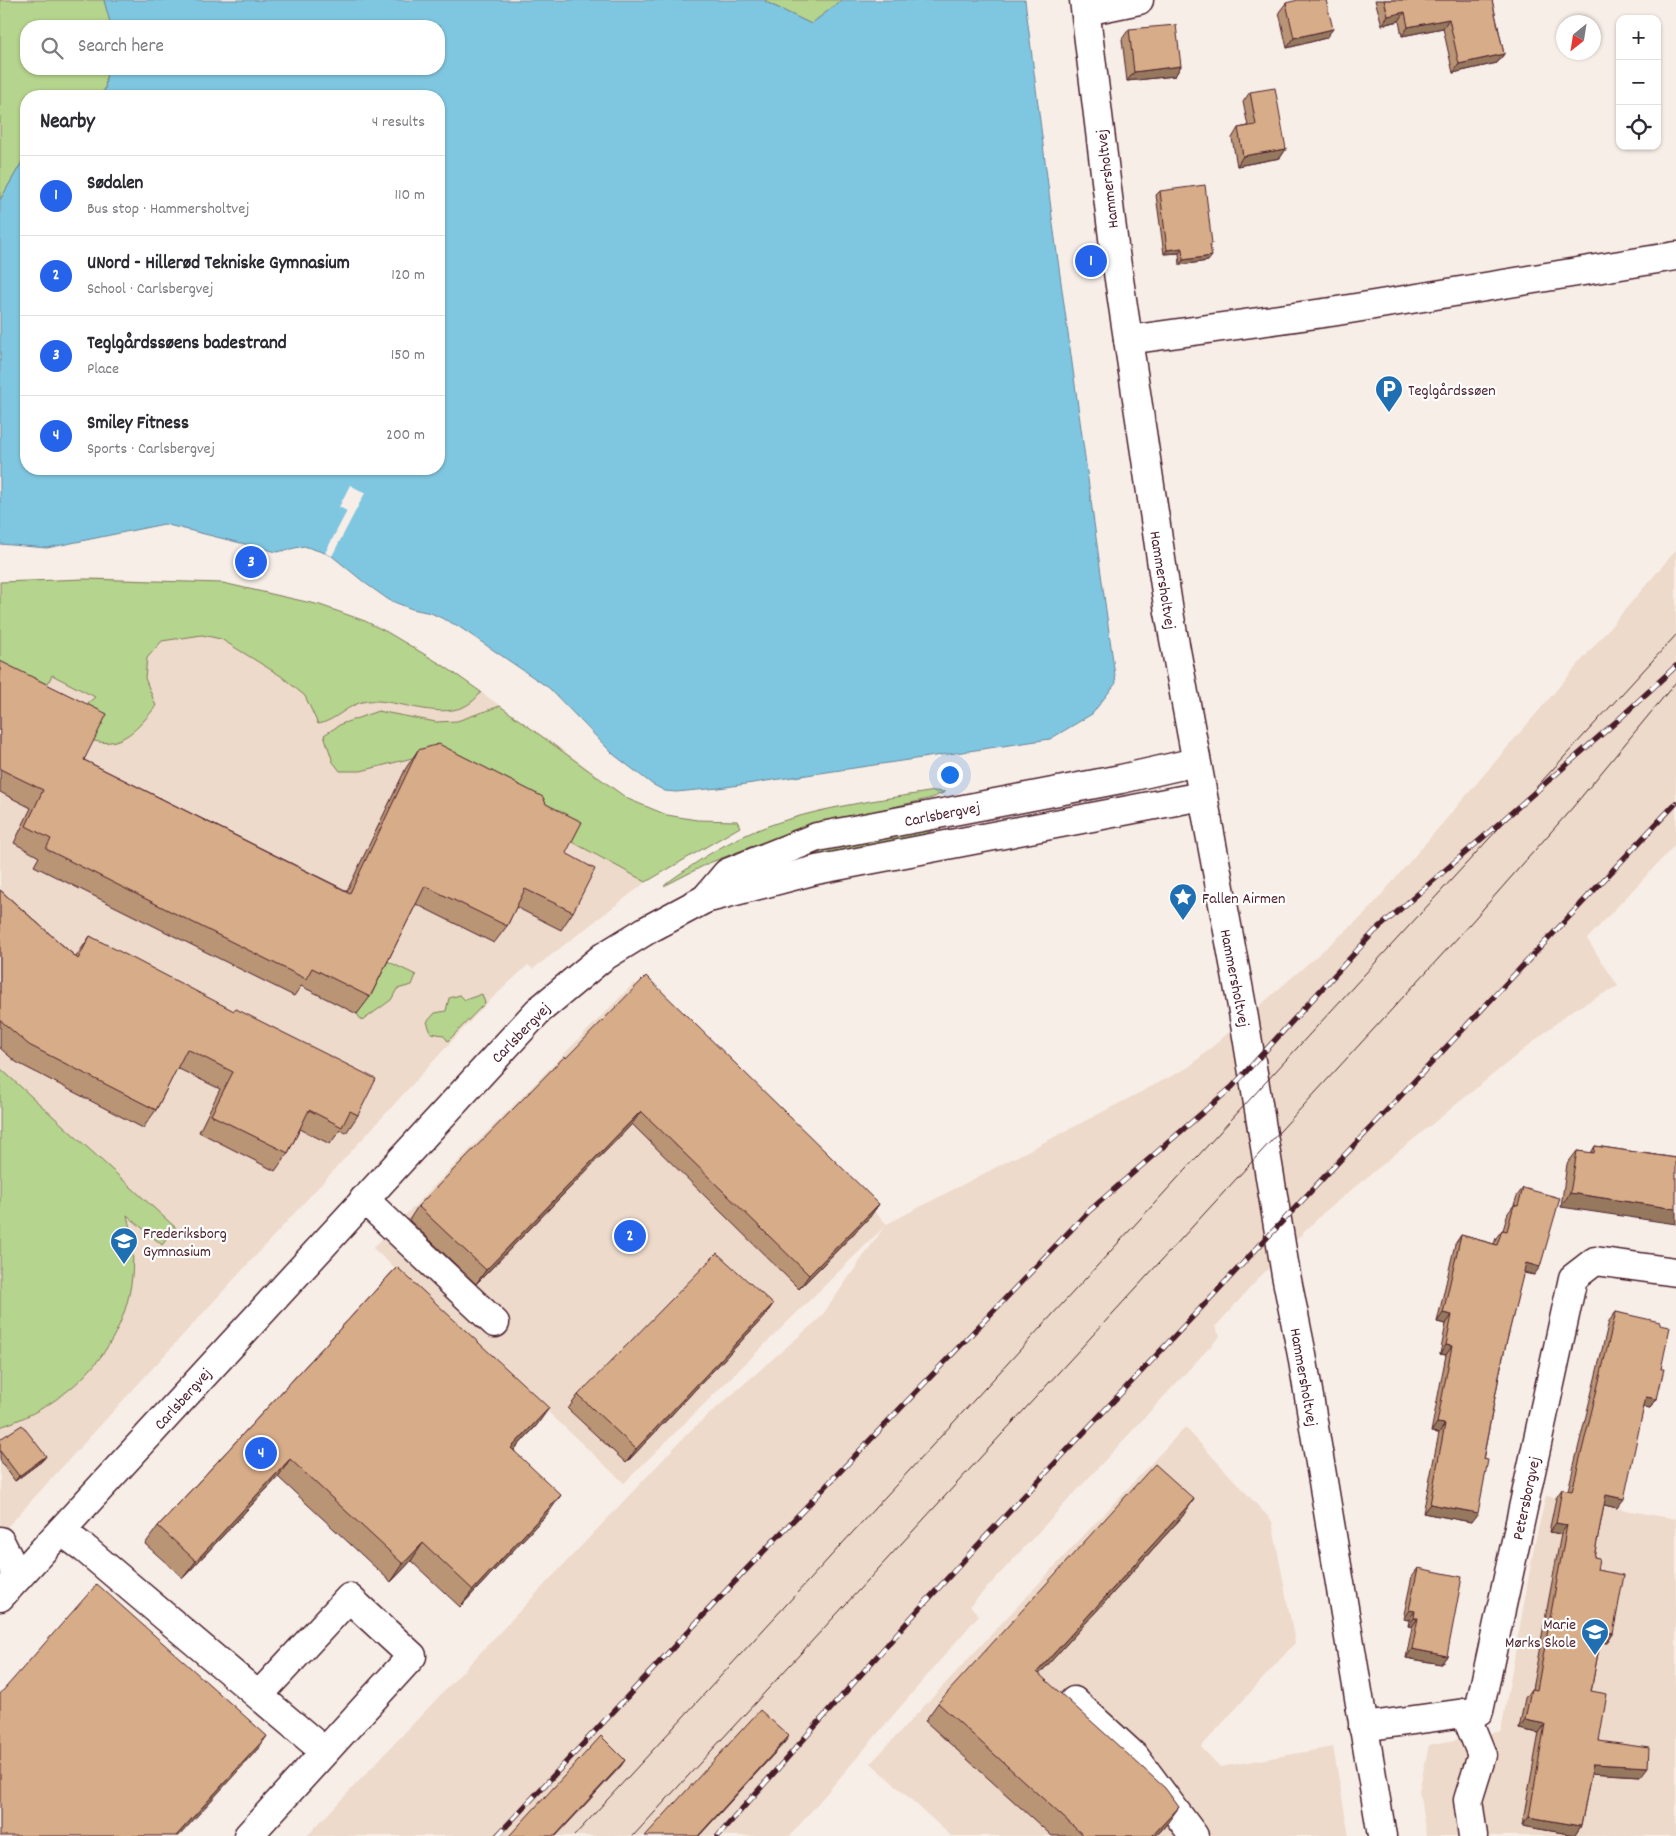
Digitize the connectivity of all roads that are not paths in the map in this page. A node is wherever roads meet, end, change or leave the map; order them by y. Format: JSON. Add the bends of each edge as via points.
{"nodes":[{"id":1,"x":1139,"y":0,"type":"edge"},
{"id":2,"x":1085,"y":6,"type":"edge"},
{"id":3,"x":1676,"y":256,"type":"edge"},
{"id":4,"x":1128,"y":340,"type":"junction"},
{"id":5,"x":1196,"y":762,"type":"junction"},
{"id":6,"x":1202,"y":796,"type":"junction"},
{"id":7,"x":704,"y":900,"type":"junction"},
{"id":8,"x":364,"y":1199,"type":"junction"},
{"id":9,"x":1676,"y":1272,"type":"edge"},
{"id":10,"x":495,"y":1323,"type":"dead end"},
{"id":11,"x":61,"y":1530,"type":"junction"},
{"id":12,"x":0,"y":1541,"type":"edge"},
{"id":13,"x":18,"y":1577,"type":"junction"},
{"id":14,"x":0,"y":1597,"type":"edge"},
{"id":15,"x":259,"y":1695,"type":"junction"},
{"id":16,"x":1074,"y":1701,"type":"dead end"},
{"id":17,"x":1465,"y":1713,"type":"junction"},
{"id":18,"x":1363,"y":1727,"type":"junction"},
{"id":19,"x":324,"y":1750,"type":"junction"},
{"id":20,"x":248,"y":1836,"type":"edge"},
{"id":21,"x":1194,"y":1836,"type":"edge"},
{"id":22,"x":1382,"y":1836,"type":"edge"},
{"id":23,"x":1473,"y":1836,"type":"edge"}],
"edges":[{"from":1,"to":2,"type":"street"},
{"from":2,"to":4,"type":"street","name":"Hammersholtvej"},
{"from":3,"to":4,"type":"street","via":[[1331,312]]},
{"from":4,"to":5,"type":"street","name":"Hammersholtvej","via":[[1169,612]]},
{"from":5,"to":6,"type":"street","name":"Hammersholtvej"},
{"from":5,"to":7,"type":"street","name":"Carlsbergvej","via":[[818,837],[727,873]]},
{"from":6,"to":7,"type":"street","name":"Carlsbergvej","via":[[816,870]]},
{"from":6,"to":18,"type":"street","name":"Hammersholtvej","via":[[1243,1012]]},
{"from":7,"to":8,"type":"street","name":"Carlsbergvej","via":[[603,957],[538,1011]]},
{"from":8,"to":10,"type":"street"},
{"from":8,"to":11,"type":"street","name":"Carlsbergvej"},
{"from":9,"to":17,"type":"street","name":"Petersborgvej","via":[[1595,1261],[1573,1278],[1479,1711]]},
{"from":11,"to":13,"type":"street","name":"Carlsbergvej"},
{"from":11,"to":15,"type":"street"},
{"from":12,"to":13,"type":"street"},
{"from":13,"to":14,"type":"street","name":"Carlsbergvej"},
{"from":15,"to":19,"type":"street"},
{"from":15,"to":19,"type":"street","via":[[349,1598],[412,1656]]},
{"from":16,"to":21,"type":"street","via":[[1135,1757]]},
{"from":17,"to":18,"type":"street","name":"Petersborgvej"},
{"from":17,"to":23,"type":"street","via":[[1482,1755],[1468,1800]]},
{"from":18,"to":22,"type":"street","name":"Hammersholtvej"},
{"from":19,"to":20,"type":"street"}]}
